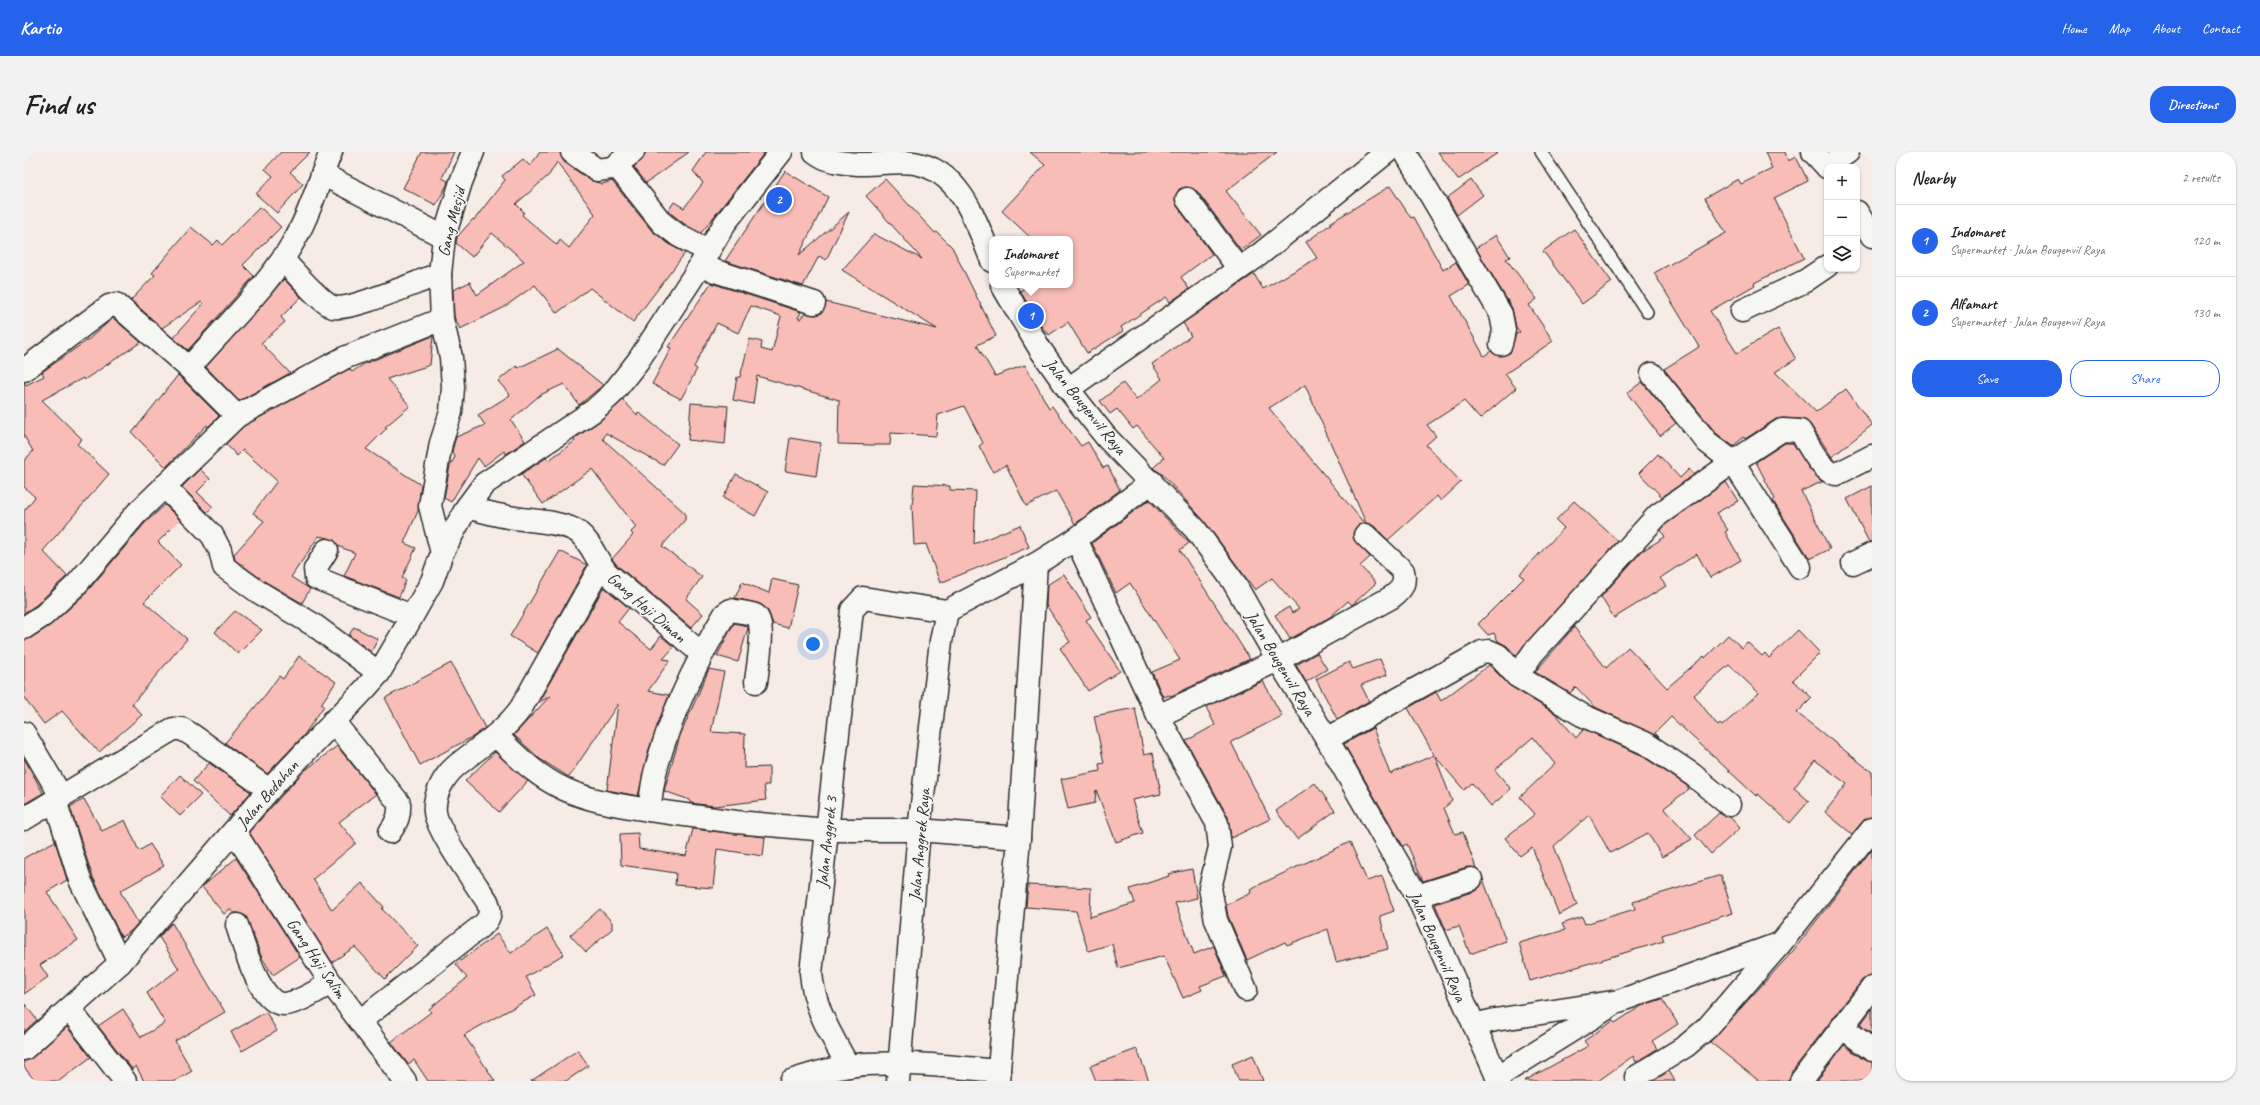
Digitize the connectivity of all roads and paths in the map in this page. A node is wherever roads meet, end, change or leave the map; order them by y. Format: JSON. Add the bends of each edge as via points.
{"nodes":[{"id":1,"x":331,"y":152,"type":"edge"},
{"id":2,"x":473,"y":152,"type":"edge"},
{"id":3,"x":572,"y":152,"type":"edge"},
{"id":4,"x":781,"y":152,"type":"edge"},
{"id":5,"x":815,"y":152,"type":"edge"},
{"id":6,"x":1387,"y":152,"type":"edge"},
{"id":7,"x":1405,"y":152,"type":"edge"},
{"id":8,"x":1540,"y":152,"type":"edge"},
{"id":9,"x":1848,"y":152,"type":"edge"},
{"id":10,"x":624,"y":158,"type":"edge"},
{"id":11,"x":868,"y":158,"type":"edge"},
{"id":12,"x":1822,"y":162,"type":"edge"},
{"id":13,"x":322,"y":174,"type":"junction"},
{"id":14,"x":1187,"y":199,"type":"dead end"},
{"id":15,"x":1860,"y":220,"type":"edge"},
{"id":16,"x":444,"y":237,"type":"junction"},
{"id":17,"x":1867,"y":239,"type":"edge"},
{"id":18,"x":989,"y":254,"type":"edge"},
{"id":19,"x":704,"y":258,"type":"junction"},
{"id":20,"x":282,"y":259,"type":"junction"},
{"id":21,"x":1824,"y":268,"type":"edge"},
{"id":22,"x":1239,"y":269,"type":"junction"},
{"id":23,"x":440,"y":274,"type":"junction"},
{"id":24,"x":1004,"y":288,"type":"edge"},
{"id":25,"x":814,"y":302,"type":"dead end"},
{"id":26,"x":1742,"y":311,"type":"dead end"},
{"id":27,"x":1647,"y":312,"type":"dead end"},
{"id":28,"x":442,"y":319,"type":"junction"},
{"id":29,"x":1501,"y":344,"type":"dead end"},
{"id":30,"x":189,"y":368,"type":"junction"},
{"id":31,"x":24,"y":370,"type":"edge"},
{"id":32,"x":1652,"y":374,"type":"dead end"},
{"id":33,"x":1068,"y":389,"type":"junction"},
{"id":34,"x":237,"y":416,"type":"junction"},
{"id":35,"x":1872,"y":456,"type":"edge"},
{"id":36,"x":1733,"y":462,"type":"junction"},
{"id":37,"x":1152,"y":482,"type":"junction"},
{"id":38,"x":164,"y":486,"type":"junction"},
{"id":39,"x":467,"y":507,"type":"junction"},
{"id":40,"x":1366,"y":535,"type":"dead end"},
{"id":41,"x":1076,"y":538,"type":"junction"},
{"id":42,"x":328,"y":550,"type":"dead end"},
{"id":43,"x":442,"y":553,"type":"junction"},
{"id":44,"x":1036,"y":564,"type":"junction"},
{"id":45,"x":600,"y":566,"type":"junction"},
{"id":46,"x":1800,"y":567,"type":"dead end"},
{"id":47,"x":947,"y":611,"type":"junction"},
{"id":48,"x":412,"y":616,"type":"junction"},
{"id":49,"x":24,"y":628,"type":"edge"},
{"id":50,"x":702,"y":654,"type":"junction"},
{"id":51,"x":1278,"y":660,"type":"junction"},
{"id":52,"x":379,"y":673,"type":"junction"},
{"id":53,"x":1517,"y":676,"type":"junction"},
{"id":54,"x":756,"y":682,"type":"dead end"},
{"id":55,"x":1158,"y":716,"type":"junction"},
{"id":56,"x":333,"y":721,"type":"junction"},
{"id":57,"x":24,"y":733,"type":"edge"},
{"id":58,"x":497,"y":736,"type":"junction"},
{"id":59,"x":1327,"y":739,"type":"junction"},
{"id":60,"x":269,"y":790,"type":"junction"},
{"id":61,"x":58,"y":798,"type":"junction"},
{"id":62,"x":1729,"y":805,"type":"dead end"},
{"id":63,"x":650,"y":810,"type":"junction"},
{"id":64,"x":24,"y":819,"type":"edge"},
{"id":65,"x":826,"y":830,"type":"junction"},
{"id":66,"x":919,"y":830,"type":"junction"},
{"id":67,"x":234,"y":831,"type":"junction"},
{"id":68,"x":390,"y":832,"type":"dead end"},
{"id":69,"x":1019,"y":838,"type":"junction"},
{"id":70,"x":1869,"y":838,"type":"edge"},
{"id":71,"x":1471,"y":879,"type":"dead end"},
{"id":72,"x":1417,"y":896,"type":"junction"},
{"id":73,"x":237,"y":925,"type":"dead end"},
{"id":74,"x":1781,"y":943,"type":"junction"},
{"id":75,"x":120,"y":963,"type":"junction"},
{"id":76,"x":331,"y":983,"type":"junction"},
{"id":77,"x":1872,"y":988,"type":"edge"},
{"id":78,"x":1246,"y":990,"type":"dead end"},
{"id":79,"x":1619,"y":1001,"type":"junction"},
{"id":80,"x":70,"y":1010,"type":"junction"},
{"id":81,"x":360,"y":1021,"type":"junction"},
{"id":82,"x":1474,"y":1026,"type":"junction"},
{"id":83,"x":1842,"y":1027,"type":"junction"},
{"id":84,"x":24,"y":1049,"type":"edge"},
{"id":85,"x":1872,"y":1050,"type":"edge"},
{"id":86,"x":848,"y":1066,"type":"junction"},
{"id":87,"x":899,"y":1072,"type":"edge"},
{"id":88,"x":999,"y":1076,"type":"edge"},
{"id":89,"x":1636,"y":1077,"type":"dead end"},
{"id":90,"x":1498,"y":1079,"type":"edge"},
{"id":91,"x":125,"y":1081,"type":"edge"},
{"id":92,"x":405,"y":1081,"type":"edge"},
{"id":93,"x":791,"y":1081,"type":"edge"},
{"id":94,"x":1801,"y":1081,"type":"edge"}],
"edges":[{"from":1,"to":13,"type":"street"},
{"from":2,"to":16,"type":"street","name":"Gang Mesjid"},
{"from":3,"to":10,"type":"street","via":[[596,170],[612,168]]},
{"from":4,"to":19,"type":"street","name":"Jalan Bedahan","via":[[725,223]]},
{"from":5,"to":11,"type":"street","via":[[829,160]]},
{"from":6,"to":22,"type":"street"},
{"from":7,"to":29,"type":"street","via":[[1501,314],[1504,330]]},
{"from":8,"to":27,"type":"lane"},
{"from":9,"to":12,"type":"street"},
{"from":10,"to":19,"type":"street","via":[[662,222]]},
{"from":11,"to":18,"type":"street","via":[[914,163],[941,175],[957,188],[969,208]]},
{"from":13,"to":16,"type":"street"},
{"from":13,"to":20,"type":"street","via":[[296,239]]},
{"from":14,"to":22,"type":"street"},
{"from":15,"to":17,"type":"street"},
{"from":16,"to":23,"type":"street","name":"Gang Mesjid"},
{"from":19,"to":25,"type":"street"},
{"from":19,"to":39,"type":"street","name":"Jalan Bedahan","via":[[638,361],[612,394],[593,411],[484,484]]},
{"from":20,"to":23,"type":"street","via":[[324,302],[333,307],[352,306]]},
{"from":20,"to":30,"type":"street"},
{"from":21,"to":26,"type":"street","via":[[1805,281]]},
{"from":22,"to":33,"type":"street"},
{"from":23,"to":28,"type":"street","name":"Gang Mesjid"},
{"from":24,"to":33,"type":"street","name":"Jalan Bougenvil Raya","via":[[1040,349]]},
{"from":28,"to":34,"type":"street","via":[[344,358]]},
{"from":28,"to":43,"type":"street","name":"Gang Mesjid","via":[[451,357],[454,387],[451,412],[441,443],[430,506]]},
{"from":30,"to":31,"type":"street","via":[[120,305],[113,304]]},
{"from":30,"to":34,"type":"street"},
{"from":32,"to":36,"type":"street","via":[[1707,442]]},
{"from":33,"to":37,"type":"street","name":"Jalan Bougenvil Raya","via":[[1106,437]]},
{"from":34,"to":38,"type":"street"},
{"from":35,"to":36,"type":"street","via":[[1837,474],[1832,474],[1825,470],[1800,431],[1792,429],[1782,430]]},
{"from":36,"to":46,"type":"street"},
{"from":36,"to":53,"type":"street","via":[[1658,515],[1533,653]]},
{"from":37,"to":41,"type":"street"},
{"from":37,"to":51,"type":"street","name":"Jalan Bougenvil Raya","via":[[1195,528],[1233,581]]},
{"from":38,"to":49,"type":"street","via":[[119,533],[76,585],[44,615]]},
{"from":38,"to":52,"type":"street","via":[[212,535],[220,550],[224,566]]},
{"from":39,"to":43,"type":"street","name":"Jalan Bedahan"},
{"from":39,"to":45,"type":"street","name":"Gang Haji Diman","via":[[576,531],[593,549]]},
{"from":40,"to":51,"type":"street","via":[[1403,571],[1405,579],[1402,588],[1392,597]]},
{"from":41,"to":44,"type":"street"},
{"from":41,"to":55,"type":"street"},
{"from":42,"to":48,"type":"street","via":[[315,569],[316,578]]},
{"from":43,"to":48,"type":"street","name":"Jalan Bedahan","via":[[432,581]]},
{"from":44,"to":47,"type":"street"},
{"from":44,"to":69,"type":"street"},
{"from":45,"to":50,"type":"street","name":"Gang Haji Diman"},
{"from":45,"to":58,"type":"street","via":[[521,708],[511,723]]},
{"from":47,"to":65,"type":"street","name":"Jalan Anggrek 3","via":[[863,598],[852,610]]},
{"from":47,"to":66,"type":"street","name":"Jalan Anggrek Raya","via":[[941,641]]},
{"from":48,"to":52,"type":"street","name":"Jalan Bedahan"},
{"from":50,"to":54,"type":"street","via":[[731,610],[756,616],[760,620],[761,632]]},
{"from":50,"to":63,"type":"street","via":[[670,728],[654,774]]},
{"from":51,"to":55,"type":"street"},
{"from":51,"to":59,"type":"street","name":"Jalan Bougenvil Raya"},
{"from":52,"to":56,"type":"street","name":"Jalan Bedahan"},
{"from":53,"to":59,"type":"street","via":[[1498,655],[1489,651],[1482,652]]},
{"from":53,"to":62,"type":"street","via":[[1582,715],[1645,743],[1693,775]]},
{"from":55,"to":78,"type":"street","via":[[1217,823],[1220,847],[1210,888],[1216,920]]},
{"from":56,"to":60,"type":"street","name":"Jalan Bedahan"},
{"from":56,"to":68,"type":"street","via":[[399,803],[397,822]]},
{"from":57,"to":61,"type":"street"},
{"from":58,"to":63,"type":"street","via":[[514,755],[543,779],[565,791],[602,802]]},
{"from":58,"to":81,"type":"street","via":[[455,767],[446,777],[436,802],[435,812],[440,827],[487,901],[490,908],[489,917],[484,924]]},
{"from":59,"to":72,"type":"street","name":"Jalan Bougenvil Raya"},
{"from":60,"to":61,"type":"street","via":[[192,735],[182,729],[173,729]]},
{"from":60,"to":67,"type":"street","name":"Jalan Bedahan"},
{"from":61,"to":64,"type":"street"},
{"from":61,"to":75,"type":"street","via":[[80,880]]},
{"from":63,"to":65,"type":"street","via":[[736,822]]},
{"from":65,"to":66,"type":"street"},
{"from":65,"to":86,"type":"street","name":"Jalan Anggrek 3","via":[[811,973],[812,993],[818,1011]]},
{"from":66,"to":69,"type":"street"},
{"from":66,"to":87,"type":"street","name":"Jalan Anggrek Raya"},
{"from":67,"to":75,"type":"street","name":"Jalan Bedahan"},
{"from":67,"to":76,"type":"street","name":"Gang Haji Salim"},
{"from":69,"to":88,"type":"street"},
{"from":70,"to":74,"type":"street"},
{"from":71,"to":72,"type":"street"},
{"from":72,"to":82,"type":"street","name":"Jalan Bougenvil Raya"},
{"from":73,"to":76,"type":"street","via":[[248,960],[267,996],[276,1003],[294,1001]]},
{"from":74,"to":79,"type":"street"},
{"from":74,"to":89,"type":"street","via":[[1707,1028],[1686,1046]]},
{"from":75,"to":80,"type":"street","name":"Jalan Bedahan"},
{"from":76,"to":81,"type":"street","name":"Gang Haji Salim"},
{"from":77,"to":83,"type":"street"},
{"from":79,"to":82,"type":"street","via":[[1495,1020]]},
{"from":79,"to":90,"type":"street"},
{"from":80,"to":84,"type":"street","name":"Jalan Bedahan"},
{"from":80,"to":91,"type":"street"},
{"from":81,"to":92,"type":"street","name":"Gang Haji Salim"},
{"from":82,"to":90,"type":"street","name":"Jalan Bougenvil Raya"},
{"from":83,"to":85,"type":"street"},
{"from":83,"to":94,"type":"street"},
{"from":86,"to":87,"type":"street"},
{"from":86,"to":93,"type":"street"},
{"from":87,"to":88,"type":"street"}]}
